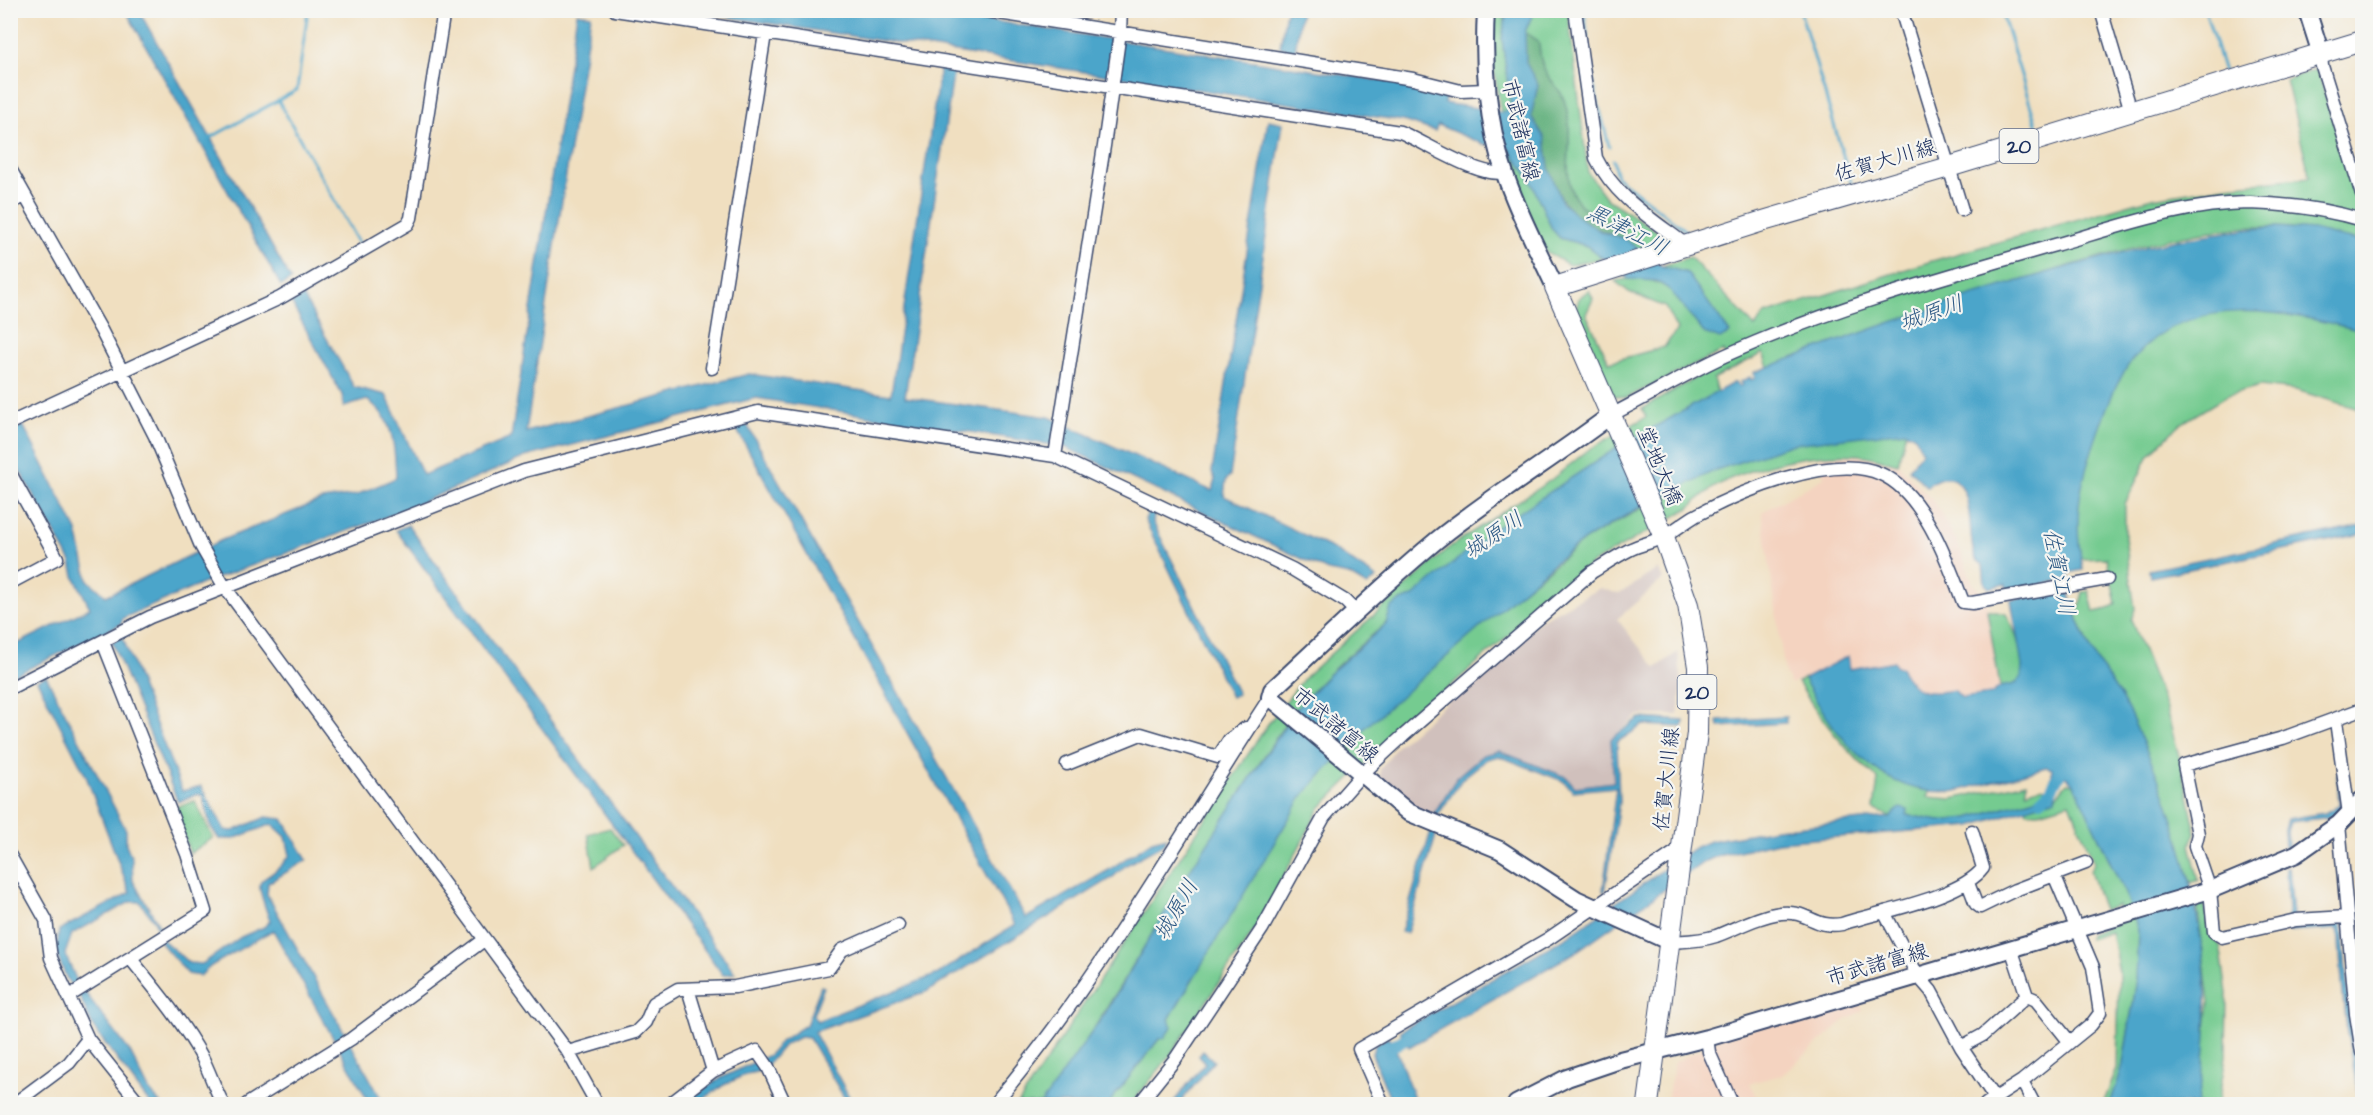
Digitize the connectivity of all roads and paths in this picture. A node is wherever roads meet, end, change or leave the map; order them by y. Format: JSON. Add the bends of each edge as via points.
{"nodes":[{"id":1,"x":444,"y":10,"type":"edge"},
{"id":2,"x":615,"y":10,"type":"edge"},
{"id":3,"x":980,"y":10,"type":"edge"},
{"id":4,"x":1121,"y":10,"type":"edge"},
{"id":5,"x":1486,"y":10,"type":"edge"},
{"id":6,"x":1575,"y":10,"type":"edge"},
{"id":7,"x":1901,"y":10,"type":"edge"},
{"id":8,"x":2101,"y":10,"type":"edge"},
{"id":9,"x":2307,"y":10,"type":"edge"},
{"id":10,"x":765,"y":34,"type":"junction"},
{"id":11,"x":1120,"y":34,"type":"junction"},
{"id":12,"x":2362,"y":41,"type":"edge"},
{"id":13,"x":2320,"y":54,"type":"junction"},
{"id":14,"x":1113,"y":84,"type":"junction"},
{"id":15,"x":1488,"y":97,"type":"junction"},
{"id":16,"x":2132,"y":111,"type":"junction"},
{"id":17,"x":1502,"y":166,"type":"junction"},
{"id":18,"x":1949,"y":167,"type":"junction"},
{"id":19,"x":10,"y":170,"type":"edge"},
{"id":20,"x":2362,"y":195,"type":"edge"},
{"id":21,"x":25,"y":196,"type":"junction"},
{"id":22,"x":10,"y":203,"type":"edge"},
{"id":23,"x":1962,"y":210,"type":"dead end"},
{"id":24,"x":2362,"y":220,"type":"edge"},
{"id":25,"x":1681,"y":247,"type":"junction"},
{"id":26,"x":1556,"y":287,"type":"junction"},
{"id":27,"x":712,"y":368,"type":"dead end"},
{"id":28,"x":122,"y":372,"type":"junction"},
{"id":29,"x":1611,"y":416,"type":"junction"},
{"id":30,"x":10,"y":423,"type":"edge"},
{"id":31,"x":1055,"y":453,"type":"junction"},
{"id":32,"x":10,"y":473,"type":"edge"},
{"id":33,"x":1664,"y":537,"type":"junction"},
{"id":34,"x":2107,"y":579,"type":"dead end"},
{"id":35,"x":10,"y":583,"type":"edge"},
{"id":36,"x":223,"y":583,"type":"junction"},
{"id":37,"x":1356,"y":612,"type":"junction"},
{"id":38,"x":103,"y":642,"type":"junction"},
{"id":39,"x":10,"y":688,"type":"edge"},
{"id":40,"x":1272,"y":699,"type":"junction"},
{"id":41,"x":2362,"y":709,"type":"edge"},
{"id":42,"x":2336,"y":721,"type":"junction"},
{"id":43,"x":1252,"y":724,"type":"junction"},
{"id":44,"x":1067,"y":764,"type":"dead end"},
{"id":45,"x":1361,"y":775,"type":"junction"},
{"id":46,"x":2362,"y":800,"type":"edge"},
{"id":47,"x":2344,"y":819,"type":"junction"},
{"id":48,"x":1972,"y":831,"type":"dead end"},
{"id":49,"x":1683,"y":849,"type":"junction"},
{"id":50,"x":10,"y":856,"type":"edge"},
{"id":51,"x":2086,"y":862,"type":"dead end"},
{"id":52,"x":2054,"y":875,"type":"junction"},
{"id":53,"x":1968,"y":883,"type":"junction"},
{"id":54,"x":2210,"y":890,"type":"junction"},
{"id":55,"x":1596,"y":907,"type":"junction"},
{"id":56,"x":1884,"y":912,"type":"junction"},
{"id":57,"x":2347,"y":917,"type":"junction"},
{"id":58,"x":898,"y":925,"type":"dead end"},
{"id":59,"x":2077,"y":928,"type":"junction"},
{"id":60,"x":484,"y":940,"type":"junction"},
{"id":61,"x":1670,"y":942,"type":"junction"},
{"id":62,"x":2011,"y":948,"type":"junction"},
{"id":63,"x":130,"y":958,"type":"junction"},
{"id":64,"x":1918,"y":976,"type":"junction"},
{"id":65,"x":688,"y":990,"type":"junction"},
{"id":66,"x":75,"y":992,"type":"junction"},
{"id":67,"x":2027,"y":996,"type":"junction"},
{"id":68,"x":2359,"y":1014,"type":"edge"},
{"id":69,"x":1707,"y":1038,"type":"junction"},
{"id":70,"x":88,"y":1039,"type":"junction"},
{"id":71,"x":2069,"y":1041,"type":"junction"},
{"id":72,"x":1961,"y":1047,"type":"junction"},
{"id":73,"x":1654,"y":1051,"type":"junction"},
{"id":74,"x":568,"y":1052,"type":"junction"},
{"id":75,"x":2362,"y":1052,"type":"edge"},
{"id":76,"x":713,"y":1071,"type":"junction"},
{"id":77,"x":2022,"y":1081,"type":"junction"},
{"id":78,"x":1990,"y":1101,"type":"edge"},
{"id":79,"x":1728,"y":1102,"type":"edge"},
{"id":80,"x":677,"y":1103,"type":"edge"},
{"id":81,"x":14,"y":1104,"type":"edge"},
{"id":82,"x":140,"y":1104,"type":"edge"},
{"id":83,"x":223,"y":1104,"type":"edge"},
{"id":84,"x":247,"y":1104,"type":"edge"},
{"id":85,"x":597,"y":1104,"type":"edge"},
{"id":86,"x":785,"y":1104,"type":"edge"},
{"id":87,"x":994,"y":1104,"type":"edge"},
{"id":88,"x":1139,"y":1104,"type":"edge"},
{"id":89,"x":1383,"y":1104,"type":"edge"},
{"id":90,"x":1516,"y":1104,"type":"edge"},
{"id":91,"x":1648,"y":1104,"type":"edge"},
{"id":92,"x":2034,"y":1104,"type":"edge"}],
"edges":[{"from":1,"to":28,"type":"street","via":[[408,224],[280,298]]},
{"from":2,"to":10,"type":"street"},
{"from":3,"to":11,"type":"street"},
{"from":4,"to":11,"type":"street"},
{"from":5,"to":15,"type":"main road","name":"市武諸富線","via":[[1484,55]]},
{"from":6,"to":25,"type":"street","via":[[1596,158],[1606,178],[1625,199]]},
{"from":7,"to":18,"type":"street"},
{"from":8,"to":16,"type":"street"},
{"from":9,"to":13,"type":"main road"},
{"from":10,"to":14,"type":"street"},
{"from":10,"to":27,"type":"street"},
{"from":11,"to":14,"type":"street"},
{"from":11,"to":15,"type":"street","via":[[1413,79]]},
{"from":12,"to":13,"type":"main road","name":"佐賀大川線","number":"20"},
{"from":13,"to":16,"type":"main road","name":"佐賀大川線","number":"20"},
{"from":13,"to":20,"type":"street"},
{"from":14,"to":17,"type":"street","via":[[1400,132],[1495,175]]},
{"from":14,"to":31,"type":"street"},
{"from":15,"to":17,"type":"main road","name":"市武諸富線"},
{"from":16,"to":18,"type":"main road","name":"佐賀大川線","number":"20"},
{"from":17,"to":26,"type":"main road","name":"市武諸富線"},
{"from":18,"to":23,"type":"street"},
{"from":18,"to":25,"type":"main road","name":"佐賀大川線","number":"20"},
{"from":19,"to":21,"type":"street"},
{"from":21,"to":22,"type":"street"},
{"from":21,"to":28,"type":"street"},
{"from":24,"to":29,"type":"street","via":[[2251,203],[2216,206],[2120,226],[1935,279],[1770,337],[1685,375]]},
{"from":25,"to":26,"type":"main road","name":"佐賀大川線","number":"20"},
{"from":26,"to":29,"type":"main road","number":"20"},
{"from":28,"to":30,"type":"street"},
{"from":28,"to":36,"type":"street","via":[[166,461],[201,546]]},
{"from":29,"to":33,"type":"main road","name":"堂地大橋","number":"20"},
{"from":29,"to":37,"type":"main road","name":"市武諸富線","via":[[1488,500]]},
{"from":31,"to":36,"type":"street","via":[[747,412],[524,471],[375,531]]},
{"from":31,"to":37,"type":"street","via":[[1292,569]]},
{"from":32,"to":35,"type":"street","via":[[57,558]]},
{"from":33,"to":34,"type":"street","via":[[1696,516],[1798,474],[1829,468],[1865,468],[1883,474],[1916,506],[1943,550],[1963,602]]},
{"from":33,"to":45,"type":"street","via":[[1630,550],[1592,572]]},
{"from":33,"to":49,"type":"main road","name":"佐賀大川線","number":"20","via":[[1688,606],[1698,667],[1697,733]]},
{"from":36,"to":38,"type":"street"},
{"from":36,"to":60,"type":"street"},
{"from":37,"to":40,"type":"main road","name":"市武諸富線","via":[[1272,690]]},
{"from":38,"to":39,"type":"street"},
{"from":38,"to":63,"type":"street","via":[[187,854],[205,911]]},
{"from":40,"to":43,"type":"street"},
{"from":40,"to":45,"type":"main road","name":"市武諸富線"},
{"from":41,"to":42,"type":"street"},
{"from":42,"to":47,"type":"street"},
{"from":42,"to":54,"type":"street","via":[[2184,765],[2198,834],[2195,846]]},
{"from":43,"to":44,"type":"street","via":[[1229,740],[1218,757],[1141,734]]},
{"from":43,"to":87,"type":"street","via":[[1105,956],[1031,1061]]},
{"from":45,"to":55,"type":"main road","name":"市武諸富線","via":[[1408,812],[1500,850],[1576,899]]},
{"from":45,"to":88,"type":"street","via":[[1324,817],[1262,929],[1176,1058]]},
{"from":46,"to":47,"type":"main road"},
{"from":47,"to":54,"type":"main road","via":[[2296,854]]},
{"from":47,"to":57,"type":"street"},
{"from":48,"to":53,"type":"street","via":[[1983,868]]},
{"from":49,"to":55,"type":"street"},
{"from":49,"to":61,"type":"main road","number":"20"},
{"from":50,"to":66,"type":"street","via":[[46,920],[51,958]]},
{"from":51,"to":52,"type":"street"},
{"from":52,"to":53,"type":"street","via":[[1980,907]]},
{"from":52,"to":59,"type":"street"},
{"from":53,"to":56,"type":"street"},
{"from":54,"to":57,"type":"street","via":[[2212,928],[2217,935],[2291,921]]},
{"from":54,"to":59,"type":"main road","name":"市武諸富線"},
{"from":55,"to":61,"type":"main road","name":"市武諸富線"},
{"from":55,"to":89,"type":"street","via":[[1359,1049]]},
{"from":56,"to":61,"type":"street","via":[[1827,927],[1808,916],[1781,913],[1715,936]]},
{"from":56,"to":64,"type":"street"},
{"from":57,"to":68,"type":"street"},
{"from":58,"to":65,"type":"street","via":[[842,950],[829,968],[735,987]]},
{"from":59,"to":62,"type":"main road","name":"市武諸富線"},
{"from":59,"to":71,"type":"street","via":[[2093,967],[2100,1013]]},
{"from":60,"to":74,"type":"street"},
{"from":60,"to":84,"type":"street","via":[[336,1049]]},
{"from":61,"to":73,"type":"main road","number":"20"},
{"from":62,"to":64,"type":"main road","name":"市武諸富線"},
{"from":62,"to":67,"type":"street"},
{"from":63,"to":66,"type":"street"},
{"from":63,"to":83,"type":"street","via":[[202,1058]]},
{"from":64,"to":69,"type":"main road","name":"市武諸富線"},
{"from":64,"to":72,"type":"street","via":[[1931,991]]},
{"from":65,"to":74,"type":"street","via":[[678,989],[654,1003],[646,1023],[636,1032]]},
{"from":65,"to":76,"type":"street"},
{"from":66,"to":70,"type":"street"},
{"from":67,"to":71,"type":"street","via":[[2036,1000]]},
{"from":67,"to":72,"type":"street","via":[[1983,1035]]},
{"from":68,"to":75,"type":"street"},
{"from":69,"to":73,"type":"main road","name":"市武諸富線"},
{"from":69,"to":79,"type":"street"},
{"from":70,"to":81,"type":"street","via":[[69,1063]]},
{"from":70,"to":82,"type":"street"},
{"from":71,"to":77,"type":"street"},
{"from":72,"to":78,"type":"street"},
{"from":73,"to":90,"type":"main road","name":"市武諸富線","via":[[1567,1078]]},
{"from":73,"to":91,"type":"main road","number":"20"},
{"from":74,"to":85,"type":"street"},
{"from":76,"to":80,"type":"street"},
{"from":76,"to":86,"type":"street","via":[[758,1051]]},
{"from":77,"to":78,"type":"street"},
{"from":77,"to":92,"type":"street"}]}
